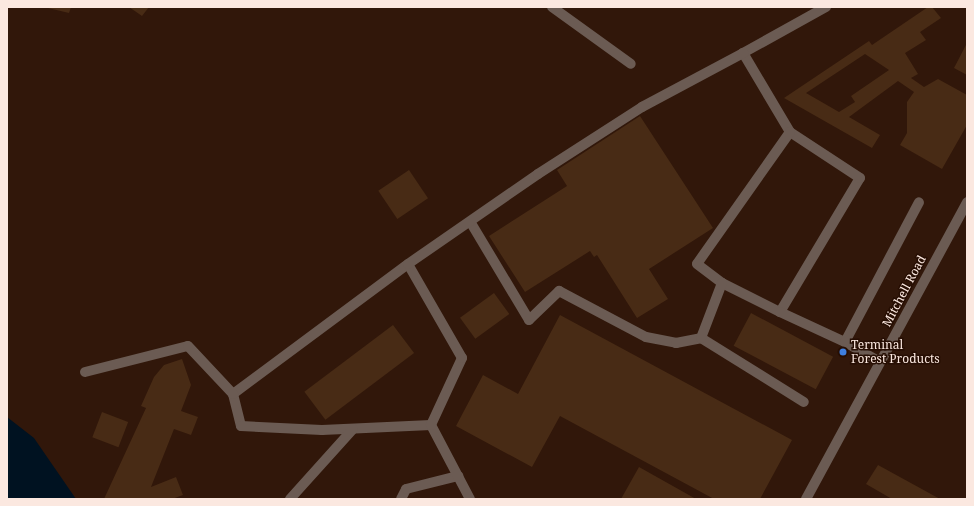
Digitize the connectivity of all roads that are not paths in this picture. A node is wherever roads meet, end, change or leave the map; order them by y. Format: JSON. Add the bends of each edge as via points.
{"nodes":[{"id":1,"x":552,"y":7,"type":"edge"},
{"id":2,"x":826,"y":7,"type":"edge"},
{"id":3,"x":743,"y":53,"type":"junction"},
{"id":4,"x":631,"y":64,"type":"dead end"},
{"id":5,"x":790,"y":132,"type":"junction"},
{"id":6,"x":919,"y":202,"type":"dead end"},
{"id":7,"x":967,"y":202,"type":"edge"},
{"id":8,"x":471,"y":223,"type":"junction"},
{"id":9,"x":408,"y":264,"type":"junction"},
{"id":10,"x":722,"y":283,"type":"junction"},
{"id":11,"x":780,"y":312,"type":"junction"},
{"id":12,"x":701,"y":338,"type":"junction"},
{"id":13,"x":845,"y":342,"type":"junction"},
{"id":14,"x":880,"y":362,"type":"junction"},
{"id":15,"x":84,"y":372,"type":"dead end"},
{"id":16,"x":233,"y":394,"type":"junction"},
{"id":17,"x":804,"y":402,"type":"dead end"},
{"id":18,"x":431,"y":425,"type":"junction"},
{"id":19,"x":353,"y":428,"type":"junction"},
{"id":20,"x":458,"y":476,"type":"junction"},
{"id":21,"x":290,"y":499,"type":"edge"},
{"id":22,"x":401,"y":499,"type":"edge"},
{"id":23,"x":470,"y":499,"type":"edge"},
{"id":24,"x":806,"y":499,"type":"edge"}],
"edges":[{"from":1,"to":4,"type":"street"},
{"from":2,"to":3,"type":"street"},
{"from":3,"to":5,"type":"street"},
{"from":3,"to":8,"type":"street","via":[[642,107],[538,174]]},
{"from":5,"to":10,"type":"street","via":[[697,264]]},
{"from":5,"to":11,"type":"street","via":[[860,178]]},
{"from":6,"to":13,"type":"street"},
{"from":7,"to":14,"type":"street","name":"Mitchell Road"},
{"from":8,"to":9,"type":"street"},
{"from":8,"to":12,"type":"street","via":[[529,320],[559,291],[646,337],[676,343]]},
{"from":9,"to":16,"type":"street"},
{"from":9,"to":18,"type":"street","via":[[462,358]]},
{"from":10,"to":11,"type":"street"},
{"from":10,"to":12,"type":"street"},
{"from":11,"to":13,"type":"street"},
{"from":12,"to":17,"type":"street"},
{"from":13,"to":14,"type":"street"},
{"from":14,"to":24,"type":"street","name":"Mitchell Road"},
{"from":15,"to":16,"type":"street","via":[[188,346]]},
{"from":16,"to":19,"type":"street","via":[[241,426],[322,430]]},
{"from":18,"to":19,"type":"street"},
{"from":18,"to":20,"type":"street"},
{"from":19,"to":21,"type":"street"},
{"from":20,"to":22,"type":"street","via":[[406,490]]},
{"from":20,"to":23,"type":"street"}]}
